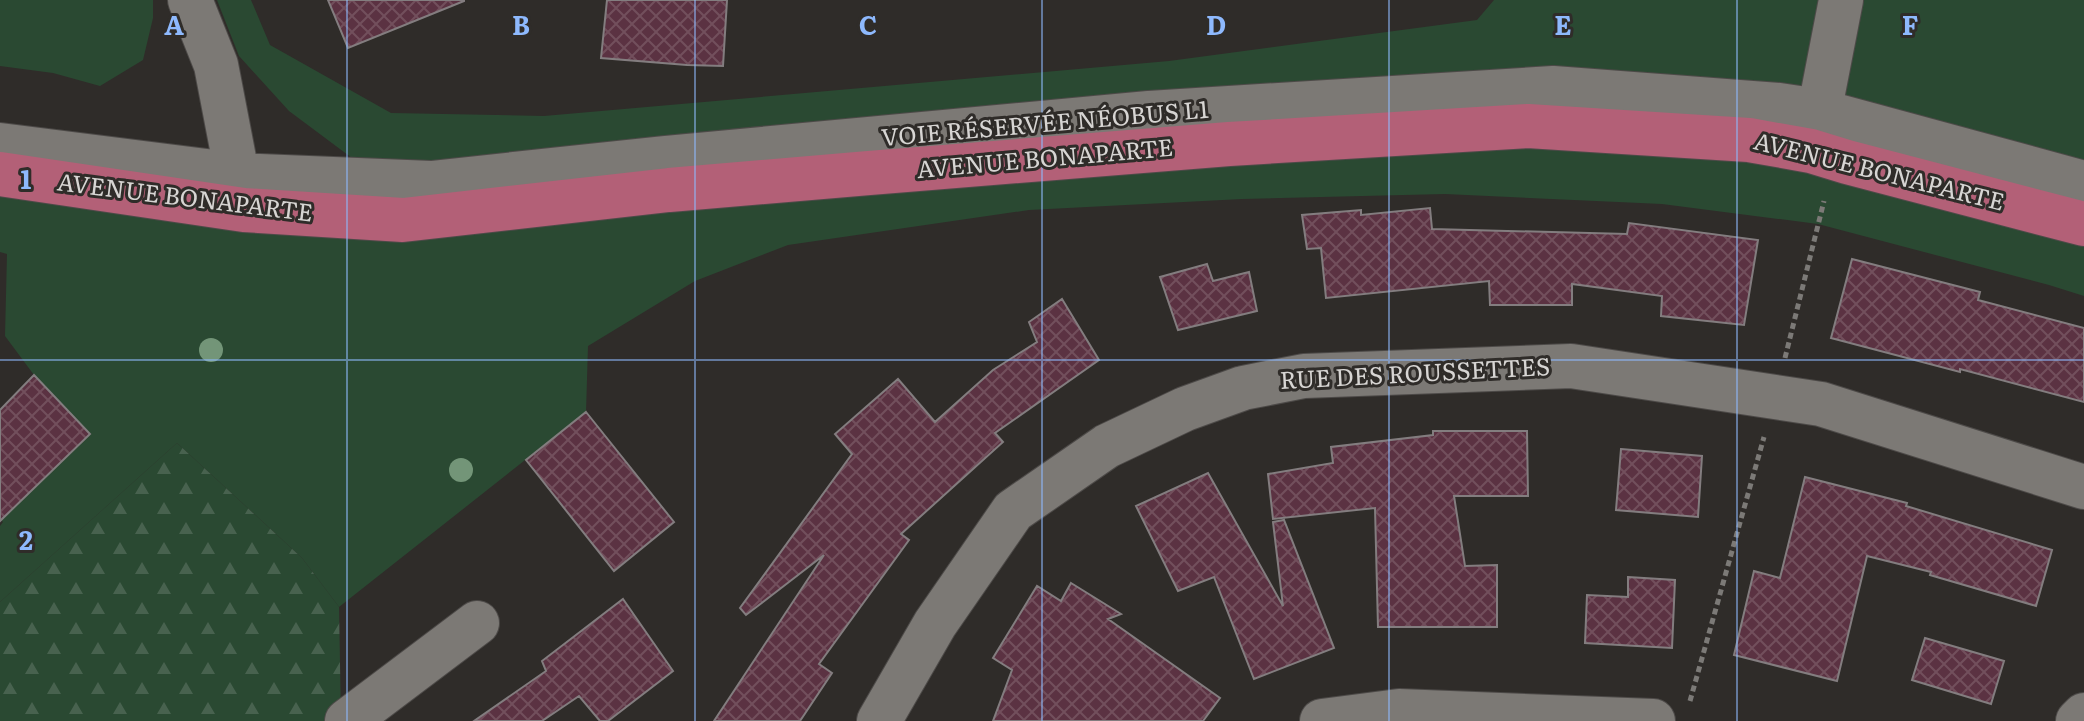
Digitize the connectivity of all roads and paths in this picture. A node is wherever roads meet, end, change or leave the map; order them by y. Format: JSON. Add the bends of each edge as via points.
{"nodes":[{"id":1,"x":190,"y":0,"type":"edge"},
{"id":2,"x":1841,"y":0,"type":"edge"},
{"id":3,"x":1815,"y":131,"type":"junction"},
{"id":4,"x":0,"y":145,"type":"edge"},
{"id":5,"x":0,"y":174,"type":"edge"},
{"id":6,"x":2084,"y":183,"type":"edge"},
{"id":7,"x":241,"y":192,"type":"junction"},
{"id":8,"x":2084,"y":224,"type":"edge"},
{"id":9,"x":2084,"y":487,"type":"edge"},
{"id":10,"x":477,"y":623,"type":"dead end"},
{"id":11,"x":2084,"y":715,"type":"edge"},
{"id":12,"x":347,"y":721,"type":"edge"},
{"id":13,"x":879,"y":721,"type":"edge"},
{"id":14,"x":1322,"y":721,"type":"edge"},
{"id":15,"x":1650,"y":721,"type":"edge"},
{"id":16,"x":2078,"y":721,"type":"edge"}],
"edges":[{"from":1,"to":7,"type":"street","via":[[216,65]]},
{"from":2,"to":3,"type":"street"},
{"from":3,"to":6,"type":"street"},
{"from":3,"to":7,"type":"main road","name":"AVENUE BONAPARTE","via":[[1749,140],[1528,126],[1229,144],[669,190],[403,220]]},
{"from":3,"to":8,"type":"main road","name":"AVENUE BONAPARTE"},
{"from":4,"to":7,"type":"street"},
{"from":5,"to":7,"type":"main road","name":"AVENUE BONAPARTE"},
{"from":9,"to":13,"type":"street","name":"RUE DES ROUSSETTES","via":[[1821,404],[1571,366],[1304,376],[1243,388],[1185,409],[1107,446],[1013,511],[935,624]]},
{"from":10,"to":12,"type":"street"},
{"from":11,"to":16,"type":"street"},
{"from":14,"to":15,"type":"street","via":[[1399,711]]}]}
